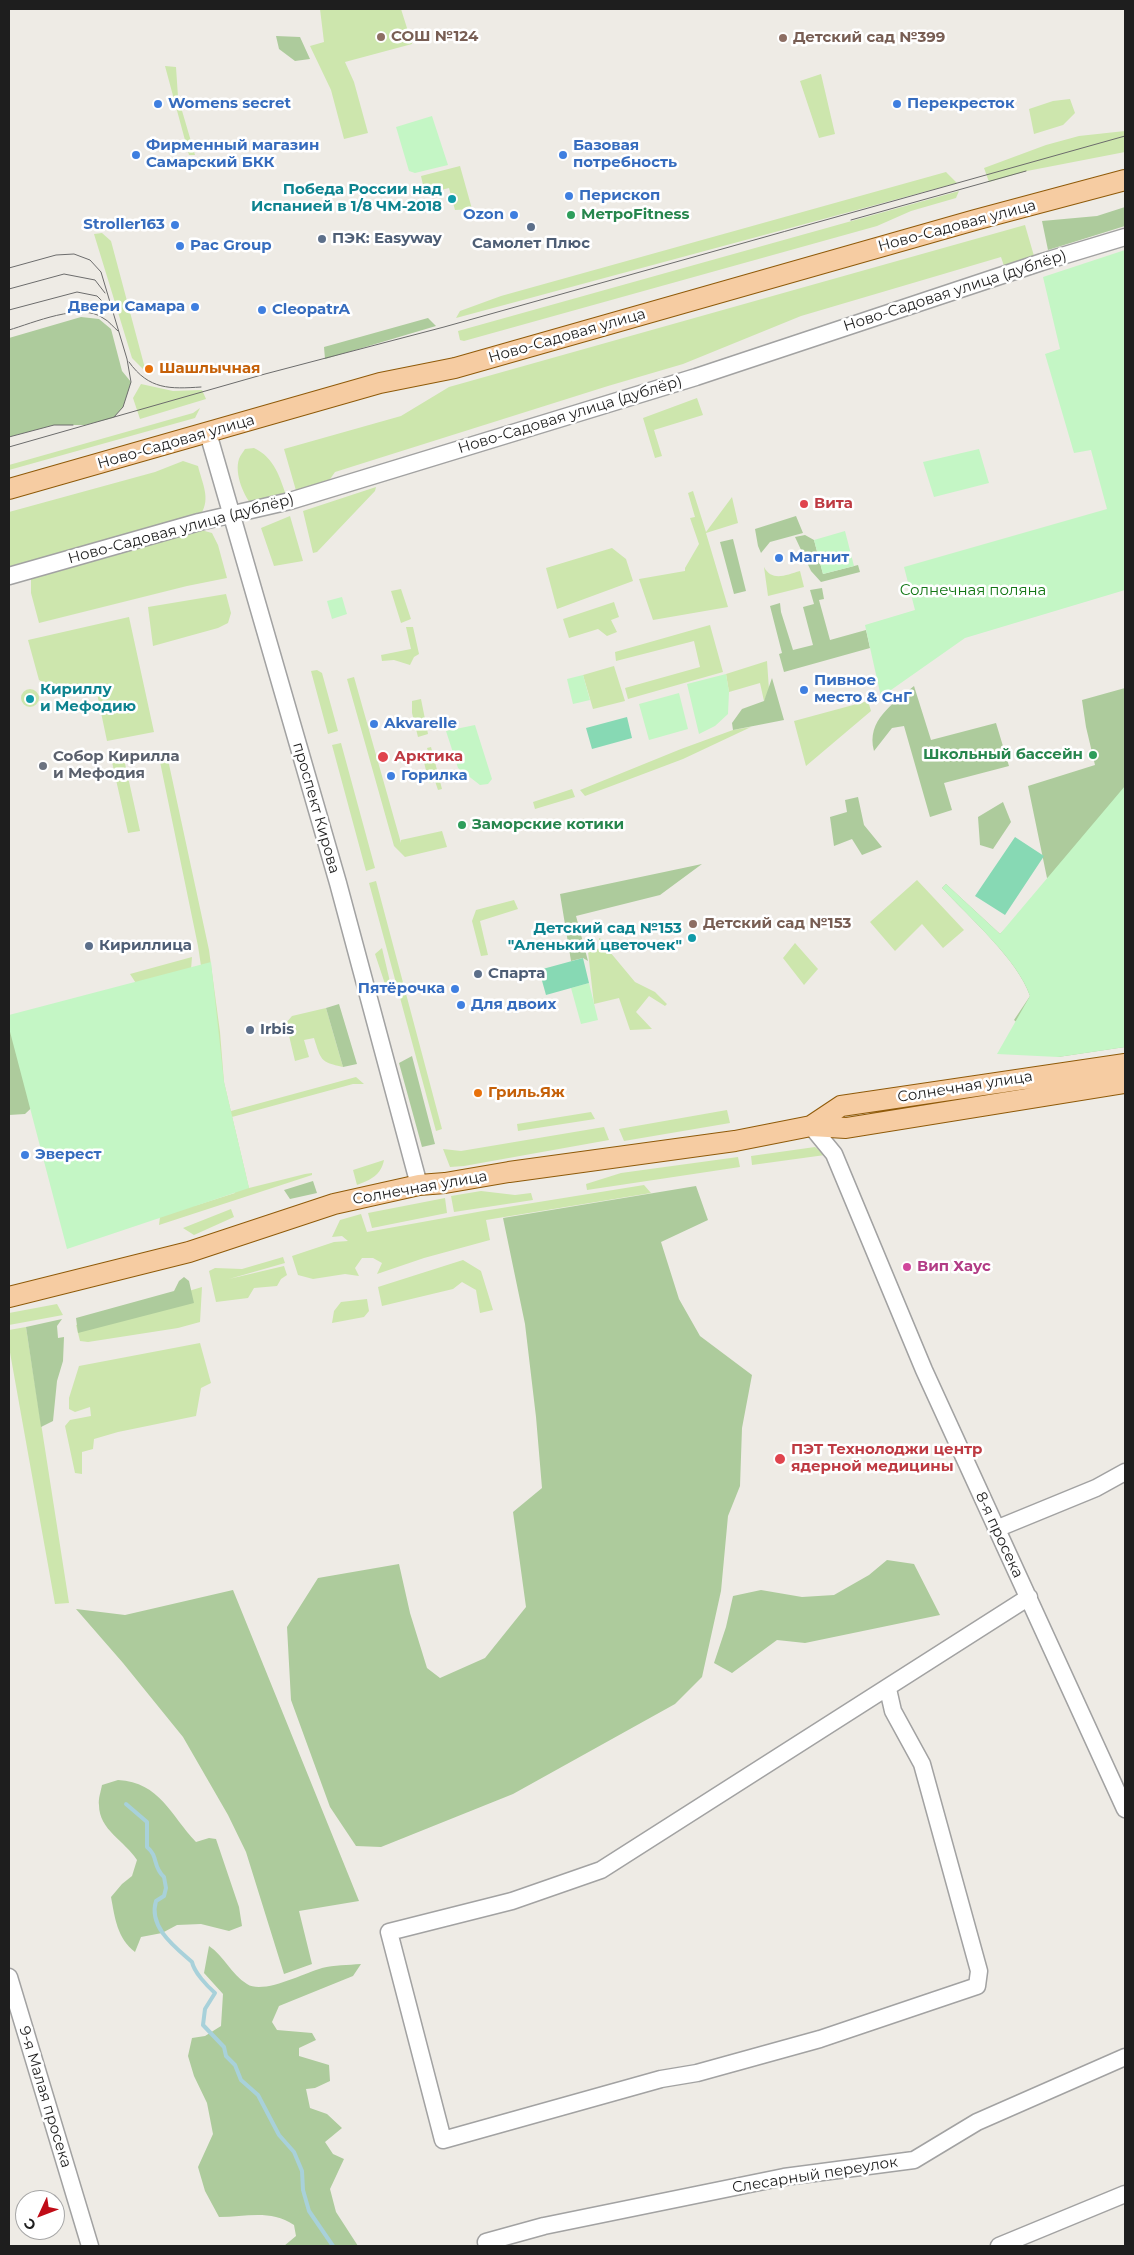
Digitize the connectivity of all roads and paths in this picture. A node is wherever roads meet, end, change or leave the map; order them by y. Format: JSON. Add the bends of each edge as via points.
{"nodes":[{"id":1,"x":1125,"y":180,"type":"edge"},
{"id":2,"x":1125,"y":237,"type":"edge"},
{"id":3,"x":208,"y":433,"type":"junction"},
{"id":4,"x":9,"y":490,"type":"edge"},
{"id":5,"x":232,"y":514,"type":"junction"},
{"id":6,"x":9,"y":576,"type":"edge"},
{"id":7,"x":1125,"y":1064,"type":"edge"},
{"id":8,"x":1125,"y":1083,"type":"edge"},
{"id":9,"x":811,"y":1126,"type":"junction"},
{"id":10,"x":419,"y":1185,"type":"junction"},
{"id":11,"x":9,"y":1297,"type":"edge"},
{"id":12,"x":1125,"y":1472,"type":"edge"},
{"id":13,"x":996,"y":1529,"type":"junction"},
{"id":14,"x":1029,"y":1597,"type":"junction"},
{"id":15,"x":888,"y":1688,"type":"junction"},
{"id":16,"x":1125,"y":1809,"type":"edge"},
{"id":17,"x":9,"y":1977,"type":"edge"},
{"id":18,"x":1125,"y":2057,"type":"edge"},
{"id":19,"x":1125,"y":2194,"type":"edge"},
{"id":20,"x":487,"y":2244,"type":"edge"},
{"id":21,"x":90,"y":2246,"type":"edge"},
{"id":22,"x":999,"y":2246,"type":"edge"}],
"edges":[{"from":1,"to":3,"type":"main road","name":"Ново-Садовая улица","via":[[455,368],[380,383]]},
{"from":2,"to":5,"type":"street","name":"Ново-Садовая улица (дублёр)","via":[[696,377],[290,501]]},
{"from":3,"to":4,"type":"main road","name":"Ново-Садовая улица"},
{"from":3,"to":5,"type":"street","name":"проспект Кирова"},
{"from":5,"to":6,"type":"street","name":"Ново-Садовая улица (дублёр)"},
{"from":5,"to":10,"type":"street","name":"проспект Кирова","via":[[338,882]]},
{"from":7,"to":9,"type":"main road","name":"Солнечная улица","via":[[841,1106]]},
{"from":8,"to":9,"type":"main road","name":"Солнечная улица","via":[[846,1128]]},
{"from":9,"to":10,"type":"main road","name":"Солнечная улица","via":[[735,1141]]},
{"from":9,"to":13,"type":"street","name":"8-я просека","via":[[834,1154],[924,1370]]},
{"from":10,"to":11,"type":"main road","name":"Солнечная улица","via":[[334,1204],[190,1252]]},
{"from":12,"to":13,"type":"street","via":[[1096,1488]]},
{"from":13,"to":14,"type":"street","name":"8-я просека"},
{"from":14,"to":15,"type":"street"},
{"from":14,"to":16,"type":"street","name":"8-я просека"},
{"from":15,"to":15,"type":"street","via":[[601,1870],[512,1901],[389,1932],[443,2140],[661,2079],[697,2073],[820,2039],[977,1986],[979,1972],[922,1764],[893,1711]]},
{"from":17,"to":21,"type":"street","name":"9-я Малая просека"},
{"from":18,"to":20,"type":"street","name":"Слесарный переулок","via":[[977,2122],[914,2160],[774,2179],[544,2226]]},
{"from":19,"to":22,"type":"street"}]}
